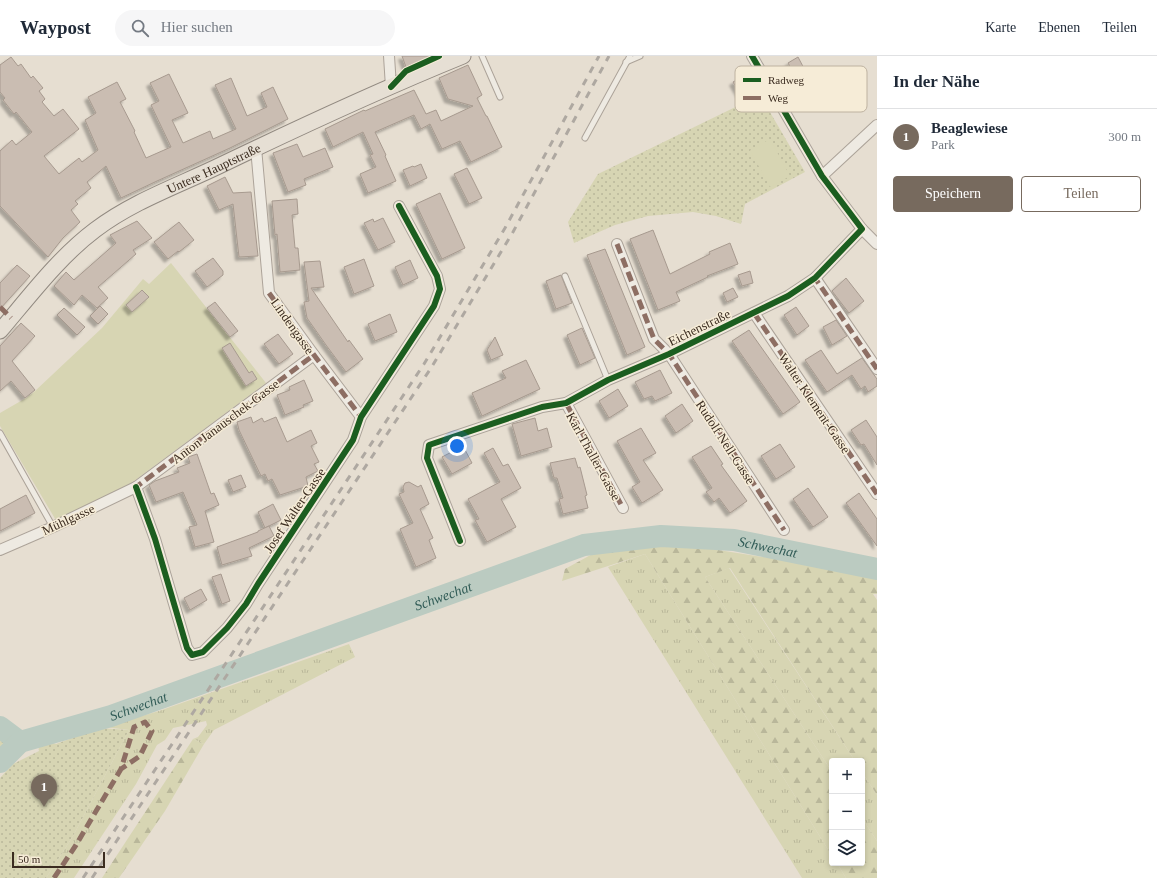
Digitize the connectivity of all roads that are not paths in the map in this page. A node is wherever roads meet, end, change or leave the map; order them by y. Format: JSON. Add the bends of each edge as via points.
{"nodes":[{"id":1,"x":389,"y":56,"type":"edge"},
{"id":2,"x":463,"y":56,"type":"edge"},
{"id":3,"x":482,"y":56,"type":"edge"},
{"id":4,"x":630,"y":56,"type":"edge"},
{"id":5,"x":640,"y":56,"type":"edge"},
{"id":6,"x":752,"y":56,"type":"edge"},
{"id":7,"x":626,"y":62,"type":"junction"},
{"id":8,"x":758,"y":66,"type":"edge"},
{"id":9,"x":391,"y":87,"type":"junction"},
{"id":10,"x":500,"y":97,"type":"dead end"},
{"id":11,"x":785,"y":112,"type":"edge"},
{"id":12,"x":877,"y":126,"type":"edge"},
{"id":13,"x":586,"y":138,"type":"dead end"},
{"id":14,"x":256,"y":148,"type":"junction"},
{"id":15,"x":822,"y":176,"type":"junction"},
{"id":16,"x":400,"y":206,"type":"dead end"},
{"id":17,"x":862,"y":229,"type":"junction"},
{"id":18,"x":617,"y":244,"type":"dead end"},
{"id":19,"x":877,"y":244,"type":"edge"},
{"id":20,"x":565,"y":276,"type":"dead end"},
{"id":21,"x":815,"y":278,"type":"junction"},
{"id":22,"x":754,"y":313,"type":"junction"},
{"id":23,"x":0,"y":331,"type":"edge"},
{"id":24,"x":669,"y":354,"type":"junction"},
{"id":25,"x":314,"y":355,"type":"junction"},
{"id":26,"x":877,"y":369,"type":"edge"},
{"id":27,"x":608,"y":380,"type":"junction"},
{"id":28,"x":566,"y":403,"type":"junction"},
{"id":29,"x":361,"y":418,"type":"junction"},
{"id":30,"x":0,"y":433,"type":"edge"},
{"id":31,"x":136,"y":487,"type":"junction"},
{"id":32,"x":877,"y":494,"type":"edge"},
{"id":33,"x":623,"y":508,"type":"dead end"},
{"id":34,"x":53,"y":527,"type":"junction"},
{"id":35,"x":784,"y":530,"type":"dead end"},
{"id":36,"x":460,"y":541,"type":"dead end"},
{"id":37,"x":0,"y":550,"type":"edge"}],
"edges":[{"from":1,"to":9,"type":"street"},
{"from":2,"to":9,"type":"main road","name":"Untere Hauptstraße"},
{"from":3,"to":10,"type":"lane"},
{"from":4,"to":7,"type":"lane"},
{"from":5,"to":7,"type":"lane"},
{"from":6,"to":8,"type":"street"},
{"from":7,"to":13,"type":"lane"},
{"from":9,"to":14,"type":"main road","name":"Untere Hauptstraße"},
{"from":11,"to":15,"type":"street"},
{"from":12,"to":15,"type":"street"},
{"from":14,"to":23,"type":"main road","name":"Untere Hauptstraße","via":[[165,190],[96,229],[62,259]]},
{"from":14,"to":25,"type":"street","name":"Lindengasse","via":[[269,292]]},
{"from":15,"to":17,"type":"street"},
{"from":16,"to":29,"type":"street","name":"Josef Walter-Gasse","via":[[437,276],[440,290],[434,306]]},
{"from":17,"to":19,"type":"street"},
{"from":17,"to":21,"type":"street","name":"Eichenstraße"},
{"from":18,"to":24,"type":"street","name":"Rudolf Nell-Gasse","via":[[654,339]]},
{"from":20,"to":27,"type":"lane"},
{"from":21,"to":22,"type":"street","name":"Eichenstraße","via":[[788,296]]},
{"from":21,"to":26,"type":"street"},
{"from":22,"to":24,"type":"street","name":"Eichenstraße"},
{"from":22,"to":32,"type":"street","name":"Walter Klement-Gasse"},
{"from":24,"to":27,"type":"street","name":"Eichenstraße"},
{"from":24,"to":35,"type":"street","name":"Rudolf Nell-Gasse"},
{"from":25,"to":29,"type":"street","name":"Lindengasse"},
{"from":25,"to":31,"type":"street","name":"Anton Janauschek-Gasse"},
{"from":27,"to":28,"type":"street","name":"Eichenstraße"},
{"from":28,"to":33,"type":"street","name":"Karl Thaller-Gasse"},
{"from":28,"to":36,"type":"street","name":"Eichenstraße","via":[[542,407],[429,445],[427,458]]},
{"from":29,"to":31,"type":"street","name":"Josef Walter-Gasse","via":[[353,440],[246,604],[204,652],[192,655],[188,648],[155,539]]},
{"from":30,"to":34,"type":"lane"},
{"from":31,"to":34,"type":"street","name":"Mühlgasse"},
{"from":34,"to":37,"type":"street","name":"Mühlgasse"}]}
